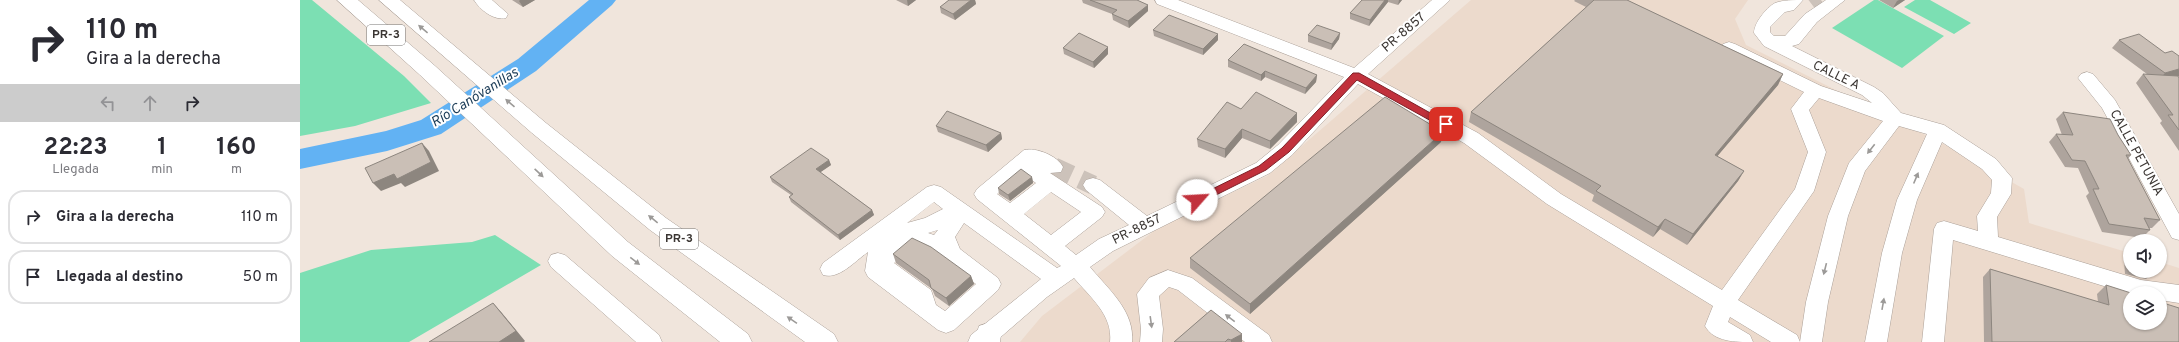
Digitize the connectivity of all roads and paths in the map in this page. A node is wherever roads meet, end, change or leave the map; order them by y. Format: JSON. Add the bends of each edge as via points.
{"nodes":[{"id":1,"x":346,"y":0,"type":"edge"},
{"id":2,"x":388,"y":0,"type":"edge"},
{"id":3,"x":482,"y":0,"type":"edge"},
{"id":4,"x":1163,"y":0,"type":"edge"},
{"id":5,"x":1442,"y":0,"type":"edge"},
{"id":6,"x":1837,"y":0,"type":"edge"},
{"id":7,"x":1786,"y":2,"type":"edge"},
{"id":8,"x":500,"y":14,"type":"dead end"},
{"id":9,"x":1770,"y":42,"type":"junction"},
{"id":10,"x":1729,"y":48,"type":"edge"},
{"id":11,"x":1356,"y":76,"type":"junction"},
{"id":12,"x":2086,"y":78,"type":"dead end"},
{"id":13,"x":1815,"y":90,"type":"junction"},
{"id":14,"x":1895,"y":118,"type":"junction"},
{"id":15,"x":1938,"y":130,"type":"junction"},
{"id":16,"x":1052,"y":174,"type":"junction"},
{"id":17,"x":1093,"y":185,"type":"tunnel mouth"},
{"id":18,"x":1112,"y":198,"type":"junction"},
{"id":19,"x":1095,"y":212,"type":"junction"},
{"id":20,"x":956,"y":213,"type":"junction"},
{"id":21,"x":1010,"y":214,"type":"junction"},
{"id":22,"x":1145,"y":226,"type":"junction"},
{"id":23,"x":2179,"y":232,"type":"edge"},
{"id":24,"x":1988,"y":242,"type":"junction"},
{"id":25,"x":1051,"y":246,"type":"junction"},
{"id":26,"x":952,"y":256,"type":"junction"},
{"id":27,"x":558,"y":261,"type":"dead end"},
{"id":28,"x":1076,"y":266,"type":"junction"},
{"id":29,"x":830,"y":269,"type":"dead end"},
{"id":30,"x":1057,"y":279,"type":"junction"},
{"id":31,"x":2179,"y":294,"type":"edge"},
{"id":32,"x":1724,"y":304,"type":"junction"},
{"id":33,"x":926,"y":309,"type":"junction"},
{"id":34,"x":985,"y":339,"type":"edge"},
{"id":35,"x":652,"y":342,"type":"edge"},
{"id":36,"x":739,"y":342,"type":"edge"},
{"id":37,"x":824,"y":342,"type":"edge"},
{"id":38,"x":1121,"y":342,"type":"edge"},
{"id":39,"x":1151,"y":342,"type":"edge"},
{"id":40,"x":1261,"y":342,"type":"edge"},
{"id":41,"x":1742,"y":342,"type":"edge"},
{"id":42,"x":1789,"y":342,"type":"edge"},
{"id":43,"x":1810,"y":342,"type":"edge"},
{"id":44,"x":1876,"y":342,"type":"edge"},
{"id":45,"x":1933,"y":342,"type":"edge"}],
"edges":[{"from":1,"to":36,"type":"main road","number":"PR-3","one_way":true,"via":[[427,70],[620,249]]},
{"from":37,"to":2,"type":"main road","number":"PR-3","one_way":true,"via":[[658,224],[539,128]]},
{"from":3,"to":8,"type":"street"},
{"from":4,"to":11,"type":"street"},
{"from":5,"to":11,"type":"street","name":"PR-8857"},
{"from":6,"to":9,"type":"street","via":[[1813,11],[1793,40]]},
{"from":7,"to":9,"type":"street","via":[[1762,26],[1762,33]]},
{"from":9,"to":14,"type":"street","name":"CALLE A","via":[[1868,91],[1877,97]]},
{"from":10,"to":13,"type":"street"},
{"from":11,"to":22,"type":"street","name":"PR-8857","via":[[1286,150],[1263,168]]},
{"from":11,"to":32,"type":"street","via":[[1471,138],[1554,199]]},
{"from":12,"to":23,"type":"street","name":"CALLE PETUNIA","via":[[2109,104]]},
{"from":13,"to":14,"type":"street"},
{"from":13,"to":32,"type":"street","via":[[1800,109],[1817,152],[1804,191]]},
{"from":14,"to":15,"type":"street"},
{"from":14,"to":43,"type":"street","one_way":true,"via":[[1856,168],[1840,209]]},
{"from":15,"to":24,"type":"street","via":[[1989,164],[2002,178],[2001,194],[1987,216]]},
{"from":44,"to":15,"type":"street","one_way":true,"via":[[1892,253],[1907,200]]},
{"from":16,"to":19,"type":"street"},
{"from":16,"to":21,"type":"street"},
{"from":16,"to":21,"type":"street","via":[[1021,163],[984,194]]},
{"from":17,"to":18,"type":"street"},
{"from":18,"to":19,"type":"street"},
{"from":18,"to":22,"type":"street"},
{"from":19,"to":25,"type":"street"},
{"from":20,"to":26,"type":"street","via":[[954,223],[944,236]]},
{"from":20,"to":29,"type":"street","via":[[934,192]]},
{"from":20,"to":30,"type":"street"},
{"from":20,"to":33,"type":"street","via":[[931,224],[905,231],[876,256],[875,271]]},
{"from":21,"to":25,"type":"street"},
{"from":22,"to":28,"type":"street","name":"PR-8857","via":[[1106,245]]},
{"from":24,"to":31,"type":"street","via":[[2141,289]]},
{"from":24,"to":45,"type":"street","via":[[1944,229]]},
{"from":25,"to":28,"type":"street"},
{"from":26,"to":33,"type":"street","via":[[991,284],[946,324]]},
{"from":26,"to":33,"type":"street","via":[[923,237],[911,237],[884,259],[884,267],[924,296]]},
{"from":27,"to":35,"type":"street"},
{"from":28,"to":30,"type":"street","name":"PR-8857"},
{"from":28,"to":38,"type":"street","via":[[1115,312],[1122,333]]},
{"from":30,"to":34,"type":"street","name":"PR-8857"},
{"from":32,"to":41,"type":"street","via":[[1716,326]]},
{"from":32,"to":42,"type":"street"},
{"from":40,"to":39,"type":"street","one_way":true,"via":[[1185,284],[1168,278],[1156,284],[1148,294]]}]}
